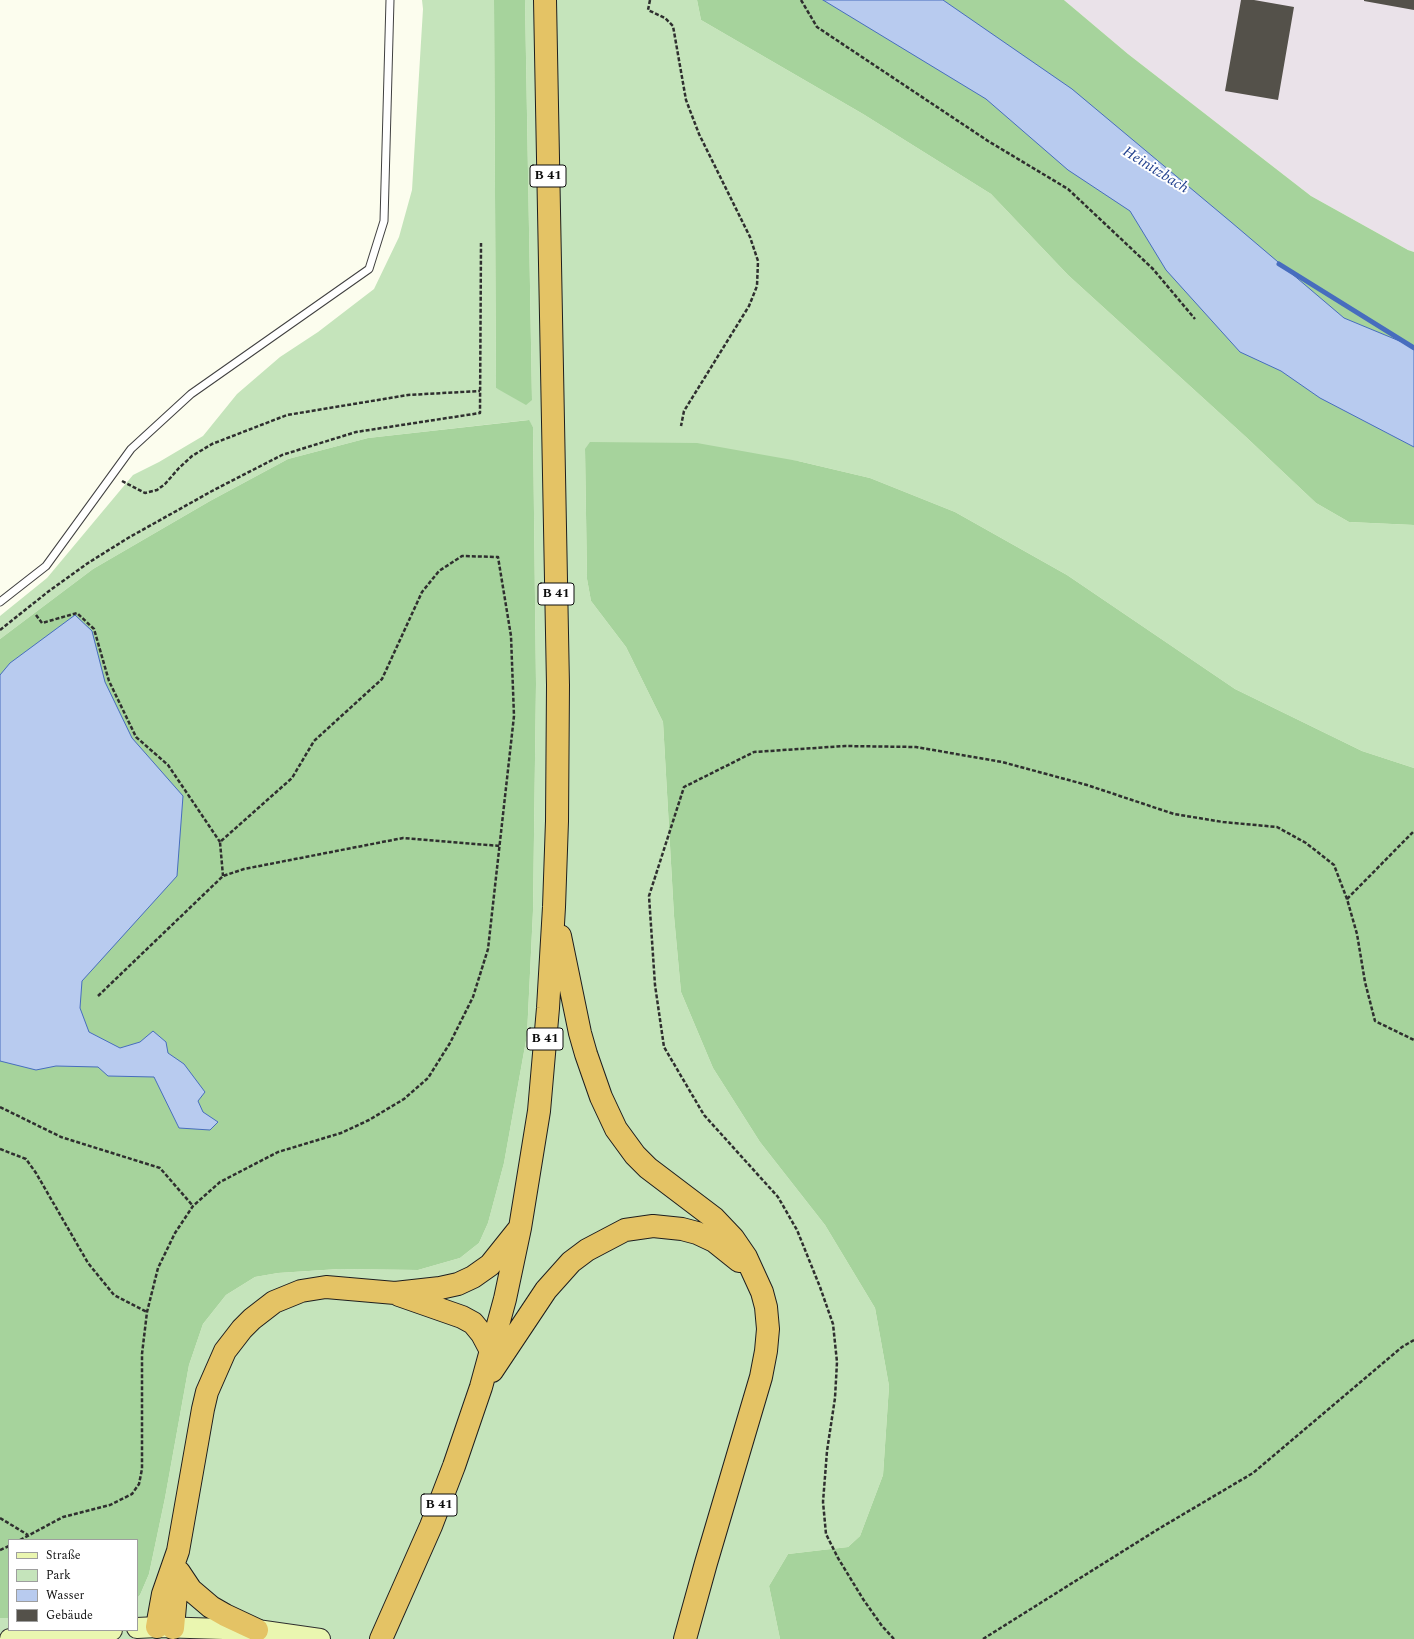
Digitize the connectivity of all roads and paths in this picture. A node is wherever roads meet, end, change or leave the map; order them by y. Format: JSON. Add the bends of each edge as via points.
{"nodes":[{"id":1,"x":390,"y":0,"type":"edge"},
{"id":2,"x":545,"y":0,"type":"edge"},
{"id":3,"x":650,"y":0,"type":"edge"},
{"id":4,"x":801,"y":0,"type":"edge"},
{"id":5,"x":481,"y":243,"type":"dead end"},
{"id":6,"x":1195,"y":319,"type":"dead end"},
{"id":7,"x":480,"y":391,"type":"junction"},
{"id":8,"x":681,"y":426,"type":"dead end"},
{"id":9,"x":112,"y":476,"type":"junction"},
{"id":10,"x":0,"y":602,"type":"edge"},
{"id":11,"x":36,"y":615,"type":"dead end"},
{"id":12,"x":0,"y":630,"type":"edge"},
{"id":13,"x":1414,"y":831,"type":"edge"},
{"id":14,"x":220,"y":842,"type":"junction"},
{"id":15,"x":500,"y":846,"type":"junction"},
{"id":16,"x":223,"y":876,"type":"junction"},
{"id":17,"x":1347,"y":899,"type":"junction"},
{"id":18,"x":554,"y":907,"type":"junction"},
{"id":19,"x":98,"y":996,"type":"dead end"},
{"id":20,"x":1414,"y":1040,"type":"edge"},
{"id":21,"x":0,"y":1107,"type":"edge"},
{"id":22,"x":0,"y":1149,"type":"edge"},
{"id":23,"x":193,"y":1206,"type":"junction"},
{"id":24,"x":520,"y":1228,"type":"junction"},
{"id":25,"x":756,"y":1279,"type":"junction"},
{"id":26,"x":395,"y":1293,"type":"junction"},
{"id":27,"x":147,"y":1312,"type":"junction"},
{"id":28,"x":1414,"y":1340,"type":"edge"},
{"id":29,"x":491,"y":1351,"type":"junction"},
{"id":30,"x":481,"y":1386,"type":"junction"},
{"id":31,"x":0,"y":1518,"type":"edge"},
{"id":32,"x":28,"y":1536,"type":"junction"},
{"id":33,"x":22,"y":1539,"type":"edge"},
{"id":34,"x":178,"y":1561,"type":"junction"},
{"id":35,"x":156,"y":1628,"type":"edge"},
{"id":36,"x":256,"y":1630,"type":"junction"},
{"id":37,"x":101,"y":1631,"type":"edge"},
{"id":38,"x":313,"y":1638,"type":"edge"},
{"id":39,"x":10,"y":1639,"type":"edge"},
{"id":40,"x":381,"y":1639,"type":"edge"},
{"id":41,"x":685,"y":1639,"type":"edge"},
{"id":42,"x":894,"y":1639,"type":"edge"},
{"id":43,"x":984,"y":1639,"type":"edge"}],
"edges":[{"from":1,"to":9,"type":"lane","via":[[384,221],[368,269],[190,394],[131,449]]},
{"from":2,"to":18,"type":"highway","number":"B 41","via":[[558,686]]},
{"from":3,"to":8,"type":"path","via":[[648,10],[665,18],[673,26],[686,100],[699,134],[750,237],[758,260],[758,286],[749,306],[684,410]]},
{"from":4,"to":6,"type":"path","via":[[817,27],[824,32],[988,141],[1068,189],[1152,269]]},
{"from":5,"to":7,"type":"path"},
{"from":7,"to":9,"type":"path","via":[[408,395],[287,415],[212,444],[188,460],[157,490],[145,493]]},
{"from":7,"to":12,"type":"path","via":[[480,413],[356,432],[282,455],[212,491],[88,563]]},
{"from":9,"to":10,"type":"lane","via":[[46,566]]},
{"from":11,"to":14,"type":"path","via":[[42,623],[77,613],[94,629],[109,681],[136,737],[168,765]]},
{"from":13,"to":17,"type":"path"},
{"from":14,"to":15,"type":"path","via":[[292,778],[314,741],[382,679],[422,592],[439,571],[462,556],[498,557],[511,636],[514,716]]},
{"from":14,"to":16,"type":"path"},
{"from":15,"to":16,"type":"path","via":[[403,838],[252,867]]},
{"from":15,"to":23,"type":"path","via":[[488,949],[472,997],[450,1043],[428,1078],[404,1099],[369,1120],[341,1133],[278,1152],[220,1182]]},
{"from":16,"to":19,"type":"path"},
{"from":17,"to":20,"type":"path","via":[[1358,934],[1365,982],[1375,1021]]},
{"from":17,"to":42,"type":"path","via":[[1334,865],[1278,827],[1174,814],[1087,785],[1002,762],[923,748],[845,746],[754,752],[684,787],[649,896],[655,985],[664,1047],[704,1115],[778,1197],[797,1230],[820,1287],[833,1324],[837,1362],[823,1502],[826,1534],[863,1599]]},
{"from":18,"to":24,"type":"highway","number":"B 41","via":[[539,1112]]},
{"from":18,"to":25,"type":"highway","via":[[580,1033],[598,1090],[616,1129],[648,1168],[714,1218],[733,1238],[746,1257]]},
{"from":21,"to":23,"type":"path","via":[[61,1137],[160,1168]]},
{"from":22,"to":27,"type":"path","via":[[26,1159],[88,1263],[114,1295]]},
{"from":23,"to":27,"type":"path","via":[[174,1233],[158,1268]]},
{"from":24,"to":26,"type":"highway","via":[[490,1264],[473,1277],[440,1288]]},
{"from":24,"to":29,"type":"highway","number":"B 41"},
{"from":25,"to":30,"type":"highway","via":[[729,1252],[697,1233],[672,1227],[652,1226],[625,1230],[587,1250],[571,1262],[546,1290]]},
{"from":25,"to":41,"type":"highway","via":[[766,1307],[768,1328],[762,1377]]},
{"from":26,"to":29,"type":"highway","via":[[473,1323]]},
{"from":26,"to":34,"type":"highway","via":[[326,1287],[301,1291],[262,1311],[237,1335],[226,1351],[207,1392]]},
{"from":27,"to":32,"type":"path","via":[[142,1354],[142,1469],[139,1484],[132,1494],[110,1505],[64,1516]]},
{"from":28,"to":43,"type":"path","via":[[1402,1347],[1253,1472]]},
{"from":29,"to":30,"type":"highway","number":"B 41"},
{"from":30,"to":40,"type":"highway","number":"B 41","via":[[431,1526]]},
{"from":31,"to":32,"type":"path"},
{"from":32,"to":33,"type":"path"},
{"from":34,"to":35,"type":"highway","via":[[163,1594]]},
{"from":34,"to":36,"type":"highway","via":[[191,1590],[211,1607]]},
{"from":35,"to":36,"type":"main road"},
{"from":36,"to":38,"type":"main road"},
{"from":37,"to":39,"type":"main road"}]}
